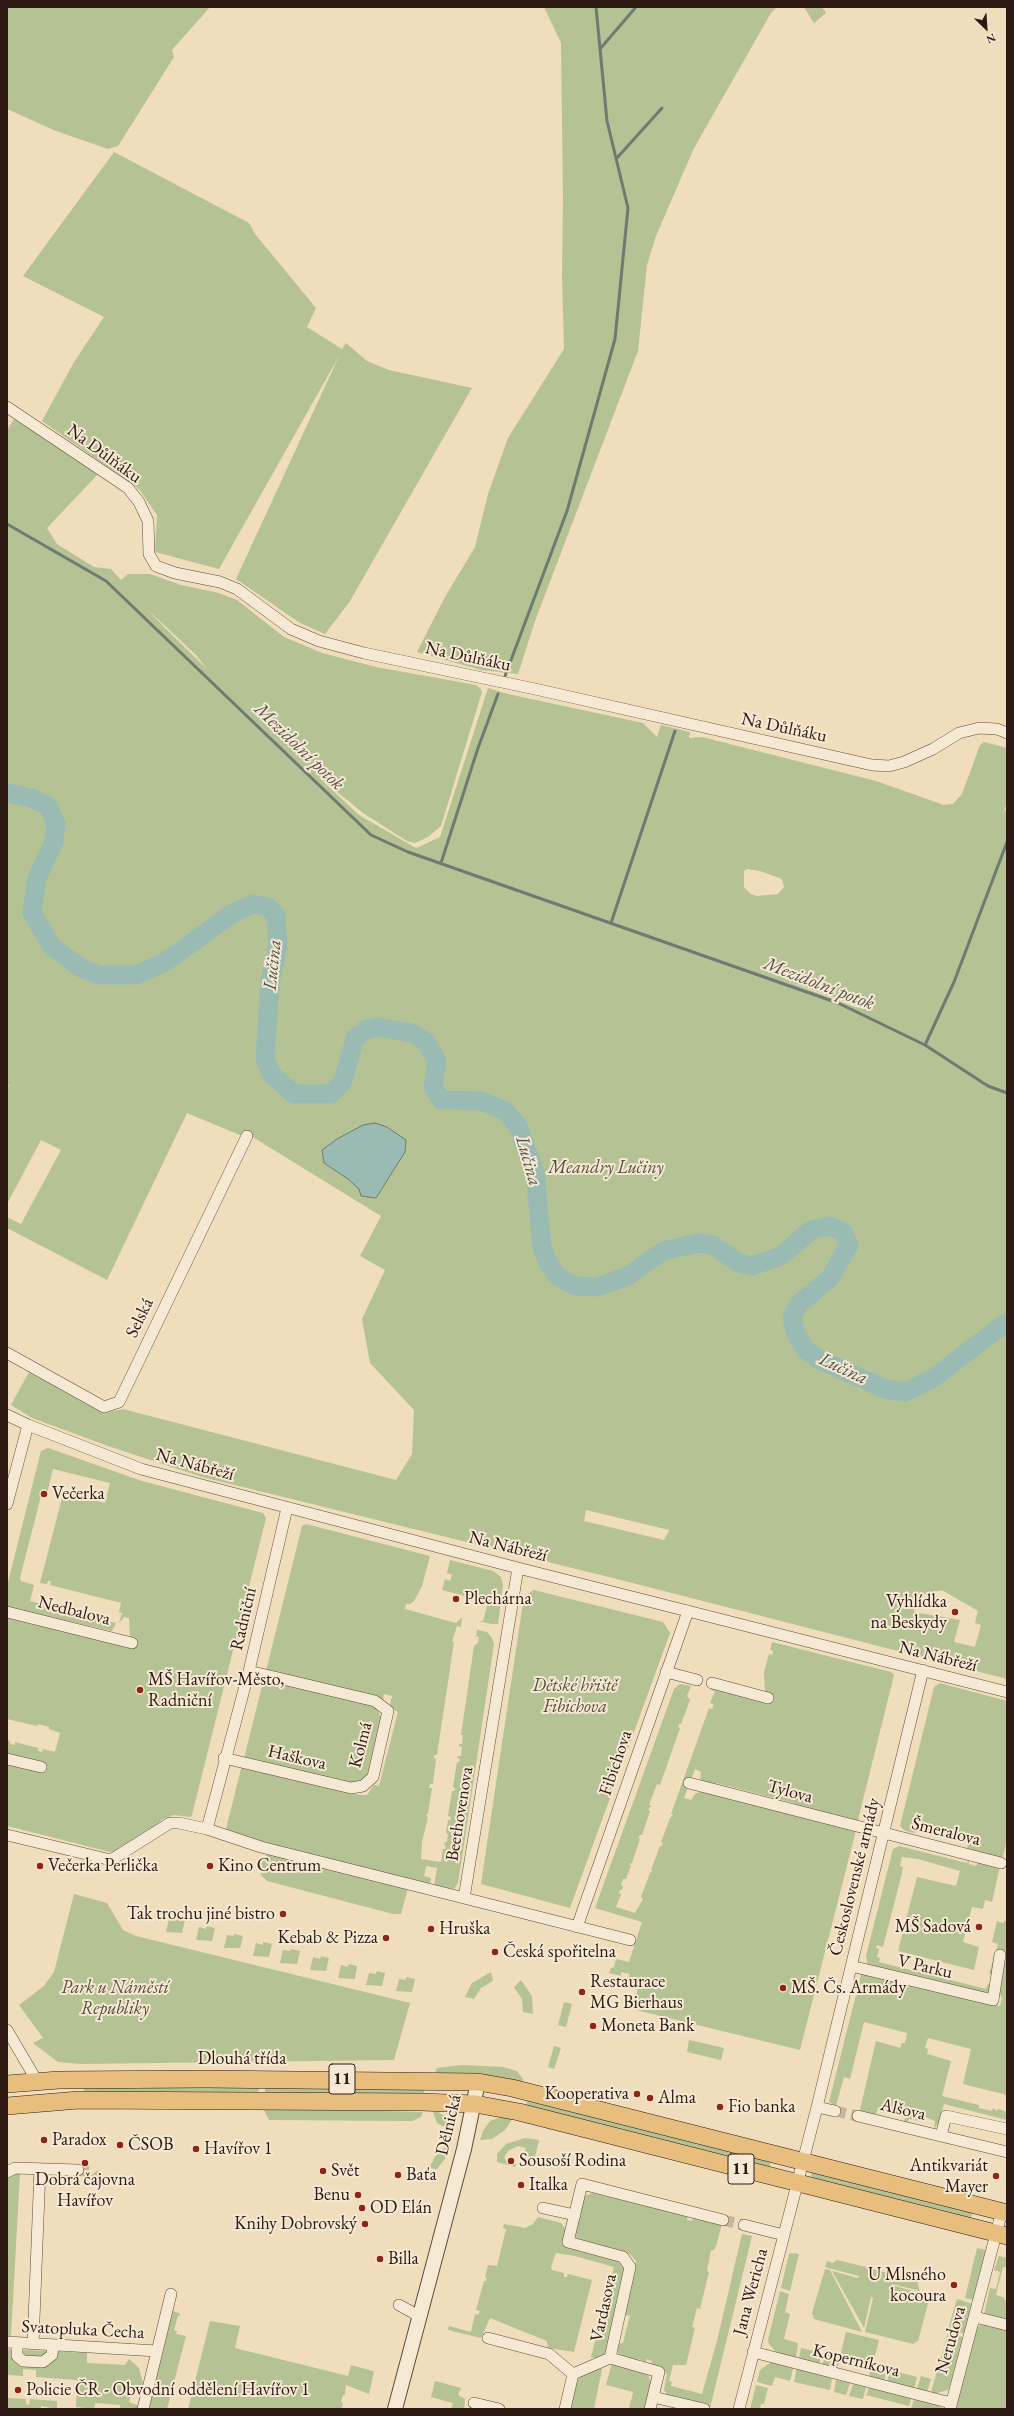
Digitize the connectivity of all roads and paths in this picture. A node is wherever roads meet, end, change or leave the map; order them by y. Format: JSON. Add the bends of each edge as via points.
{"nodes":[{"id":1,"x":7,"y":407,"type":"edge"},
{"id":2,"x":1007,"y":733,"type":"edge"},
{"id":3,"x":247,"y":1136,"type":"dead end"},
{"id":4,"x":7,"y":1353,"type":"edge"},
{"id":5,"x":7,"y":1415,"type":"edge"},
{"id":6,"x":28,"y":1425,"type":"junction"},
{"id":7,"x":7,"y":1504,"type":"edge"},
{"id":8,"x":287,"y":1508,"type":"junction"},
{"id":9,"x":518,"y":1568,"type":"junction"},
{"id":10,"x":688,"y":1611,"type":"junction"},
{"id":11,"x":7,"y":1612,"type":"edge"},
{"id":12,"x":132,"y":1643,"type":"dead end"},
{"id":13,"x":923,"y":1670,"type":"junction"},
{"id":14,"x":249,"y":1672,"type":"junction"},
{"id":15,"x":666,"y":1672,"type":"junction"},
{"id":16,"x":696,"y":1680,"type":"dead end"},
{"id":17,"x":712,"y":1683,"type":"dead end"},
{"id":18,"x":1007,"y":1692,"type":"edge"},
{"id":19,"x":768,"y":1698,"type":"dead end"},
{"id":20,"x":224,"y":1758,"type":"junction"},
{"id":21,"x":7,"y":1759,"type":"edge"},
{"id":22,"x":41,"y":1767,"type":"dead end"},
{"id":23,"x":689,"y":1783,"type":"dead end"},
{"id":24,"x":363,"y":1786,"type":"joint"},
{"id":25,"x":207,"y":1829,"type":"junction"},
{"id":26,"x":883,"y":1834,"type":"junction"},
{"id":27,"x":7,"y":1835,"type":"edge"},
{"id":28,"x":1001,"y":1863,"type":"dead end"},
{"id":29,"x":464,"y":1898,"type":"junction"},
{"id":30,"x":577,"y":1927,"type":"junction"},
{"id":31,"x":630,"y":1940,"type":"dead end"},
{"id":32,"x":1000,"y":1955,"type":"dead end"},
{"id":33,"x":851,"y":1966,"type":"junction"},
{"id":34,"x":7,"y":2030,"type":"edge"},
{"id":35,"x":37,"y":2081,"type":"junction"},
{"id":36,"x":478,"y":2082,"type":"junction"},
{"id":37,"x":7,"y":2084,"type":"edge"},
{"id":38,"x":59,"y":2101,"type":"junction"},
{"id":39,"x":474,"y":2104,"type":"junction"},
{"id":40,"x":7,"y":2106,"type":"edge"},
{"id":41,"x":817,"y":2106,"type":"junction"},
{"id":42,"x":835,"y":2111,"type":"tunnel mouth"},
{"id":43,"x":858,"y":2116,"type":"tunnel mouth"},
{"id":44,"x":1007,"y":2129,"type":"edge"},
{"id":45,"x":941,"y":2136,"type":"junction"},
{"id":46,"x":1007,"y":2152,"type":"edge"},
{"id":47,"x":802,"y":2160,"type":"junction"},
{"id":48,"x":40,"y":2169,"type":"junction"},
{"id":49,"x":78,"y":2170,"type":"tunnel mouth"},
{"id":50,"x":7,"y":2172,"type":"edge"},
{"id":51,"x":796,"y":2183,"type":"junction"},
{"id":52,"x":543,"y":2208,"type":"dead end"},
{"id":53,"x":1005,"y":2212,"type":"edge"},
{"id":54,"x":574,"y":2216,"type":"junction"},
{"id":55,"x":723,"y":2220,"type":"tunnel mouth"},
{"id":56,"x":744,"y":2225,"type":"tunnel mouth"},
{"id":57,"x":784,"y":2235,"type":"junction"},
{"id":58,"x":1002,"y":2235,"type":"edge"},
{"id":59,"x":171,"y":2294,"type":"dead end"},
{"id":60,"x":399,"y":2305,"type":"dead end"},
{"id":61,"x":419,"y":2316,"type":"junction"},
{"id":62,"x":975,"y":2317,"type":"junction"},
{"id":63,"x":1007,"y":2325,"type":"edge"},
{"id":64,"x":488,"y":2338,"type":"dead end"},
{"id":65,"x":12,"y":2343,"type":"edge"},
{"id":66,"x":33,"y":2344,"type":"junction"},
{"id":67,"x":53,"y":2345,"type":"junction"},
{"id":68,"x":157,"y":2351,"type":"junction"},
{"id":69,"x":753,"y":2352,"type":"junction"},
{"id":70,"x":610,"y":2358,"type":"junction"},
{"id":71,"x":573,"y":2374,"type":"junction"},
{"id":72,"x":653,"y":2397,"type":"junction"},
{"id":73,"x":474,"y":2403,"type":"dead end"},
{"id":74,"x":950,"y":2406,"type":"edge"},
{"id":75,"x":143,"y":2409,"type":"edge"},
{"id":76,"x":395,"y":2409,"type":"edge"},
{"id":77,"x":499,"y":2409,"type":"edge"},
{"id":78,"x":565,"y":2409,"type":"edge"},
{"id":79,"x":650,"y":2409,"type":"edge"},
{"id":80,"x":704,"y":2409,"type":"edge"},
{"id":81,"x":739,"y":2409,"type":"edge"}],
"edges":[{"from":1,"to":2,"type":"street","name":"Na Důlňáku","via":[[128,488],[139,502],[148,521],[149,554],[156,566],[175,573],[220,582],[237,589],[291,629],[319,641],[872,765],[889,766],[904,762],[933,749],[959,733],[979,728],[997,729]]},
{"from":3,"to":4,"type":"street","name":"Selská","via":[[119,1402],[104,1407]]},
{"from":5,"to":6,"type":"street","name":"Na Nábřeží"},
{"from":6,"to":7,"type":"street"},
{"from":6,"to":8,"type":"street","name":"Na Nábřeží","via":[[141,1469]]},
{"from":8,"to":9,"type":"street","name":"Na Nábřeží"},
{"from":8,"to":14,"type":"street","name":"Radniční"},
{"from":9,"to":10,"type":"street","name":"Na Nábřeží"},
{"from":9,"to":29,"type":"street","name":"Beethovenova"},
{"from":10,"to":13,"type":"street","name":"Na Nábřeží"},
{"from":10,"to":15,"type":"street","name":"Fibichova"},
{"from":11,"to":12,"type":"street","name":"Nedbalova"},
{"from":13,"to":18,"type":"street","name":"Na Nábřeží"},
{"from":13,"to":26,"type":"street","name":"Československé armády"},
{"from":14,"to":20,"type":"street","name":"Radniční"},
{"from":14,"to":24,"type":"street","name":"Kolmá","via":[[375,1701],[388,1710],[373,1777]]},
{"from":15,"to":16,"type":"street"},
{"from":15,"to":30,"type":"street","name":"Fibichova"},
{"from":17,"to":19,"type":"street"},
{"from":20,"to":24,"type":"street","name":"Haškova","via":[[351,1788]]},
{"from":20,"to":25,"type":"street","name":"Radniční"},
{"from":21,"to":22,"type":"street"},
{"from":23,"to":26,"type":"street","name":"Tylova"},
{"from":25,"to":27,"type":"street","via":[[170,1823],[111,1860]]},
{"from":25,"to":29,"type":"street","via":[[262,1847]]},
{"from":26,"to":28,"type":"street","name":"Šmeralova"},
{"from":26,"to":33,"type":"street","name":"Československé armády"},
{"from":29,"to":30,"type":"street"},
{"from":30,"to":31,"type":"street"},
{"from":32,"to":33,"type":"street","name":"V Parku","via":[[993,2000]]},
{"from":33,"to":41,"type":"street","name":"Československé armády"},
{"from":34,"to":35,"type":"street"},
{"from":35,"to":36,"type":"main road","name":"Dlouhá třída","number":"11","via":[[213,2079]]},
{"from":35,"to":37,"type":"main road","name":"Dlouhá třída","number":"11"},
{"from":35,"to":38,"type":"main road"},
{"from":36,"to":39,"type":"street","name":"Dělnická"},
{"from":36,"to":47,"type":"main road","number":"11","via":[[512,2088]]},
{"from":38,"to":39,"type":"main road","number":"11","via":[[278,2100]]},
{"from":38,"to":40,"type":"main road","number":"11"},
{"from":39,"to":51,"type":"main road","number":"11","via":[[519,2112]]},
{"from":39,"to":61,"type":"street","name":"Dělnická"},
{"from":41,"to":42,"type":"street"},
{"from":41,"to":47,"type":"street","name":"Československé armády"},
{"from":43,"to":45,"type":"street","name":"Alšova"},
{"from":44,"to":45,"type":"street","name":"Alšova","via":[[946,2116]]},
{"from":45,"to":46,"type":"street","name":"Alšova"},
{"from":47,"to":51,"type":"street","name":"Jana Wericha"},
{"from":47,"to":53,"type":"main road","number":"11"},
{"from":48,"to":49,"type":"street"},
{"from":48,"to":50,"type":"street","via":[[15,2168]]},
{"from":48,"to":66,"type":"street"},
{"from":51,"to":57,"type":"street","name":"Jana Wericha"},
{"from":51,"to":58,"type":"main road","number":"11"},
{"from":52,"to":54,"type":"street"},
{"from":53,"to":58,"type":"street","name":"Nerudova"},
{"from":54,"to":55,"type":"street","name":"Vardasova","via":[[582,2184]]},
{"from":54,"to":70,"type":"street","name":"Vardasova","via":[[568,2242],[623,2257],[629,2263],[630,2272]]},
{"from":56,"to":57,"type":"street"},
{"from":57,"to":69,"type":"street","name":"Jana Wericha"},
{"from":58,"to":62,"type":"street","name":"Nerudova"},
{"from":59,"to":68,"type":"street"},
{"from":60,"to":61,"type":"street"},
{"from":61,"to":76,"type":"street","name":"Dělnická"},
{"from":62,"to":63,"type":"street"},
{"from":62,"to":74,"type":"street","name":"Nerudova"},
{"from":64,"to":71,"type":"street","via":[[549,2354]]},
{"from":65,"to":66,"type":"street","name":"Svatopluka Čecha"},
{"from":65,"to":67,"type":"street","via":[[17,2356],[23,2361],[43,2362],[52,2355]]},
{"from":66,"to":67,"type":"street","name":"Svatopluka Čecha"},
{"from":67,"to":68,"type":"street","name":"Svatopluka Čecha"},
{"from":68,"to":75,"type":"street"},
{"from":69,"to":74,"type":"street","name":"Koperníkova"},
{"from":69,"to":81,"type":"street","name":"Jana Wericha"},
{"from":70,"to":71,"type":"street","name":"Vardasova"},
{"from":70,"to":72,"type":"street","name":"Vardasova","via":[[659,2372]]},
{"from":71,"to":78,"type":"street"},
{"from":72,"to":79,"type":"street","name":"Vardasova"},
{"from":72,"to":80,"type":"street"},
{"from":73,"to":77,"type":"street"}]}
